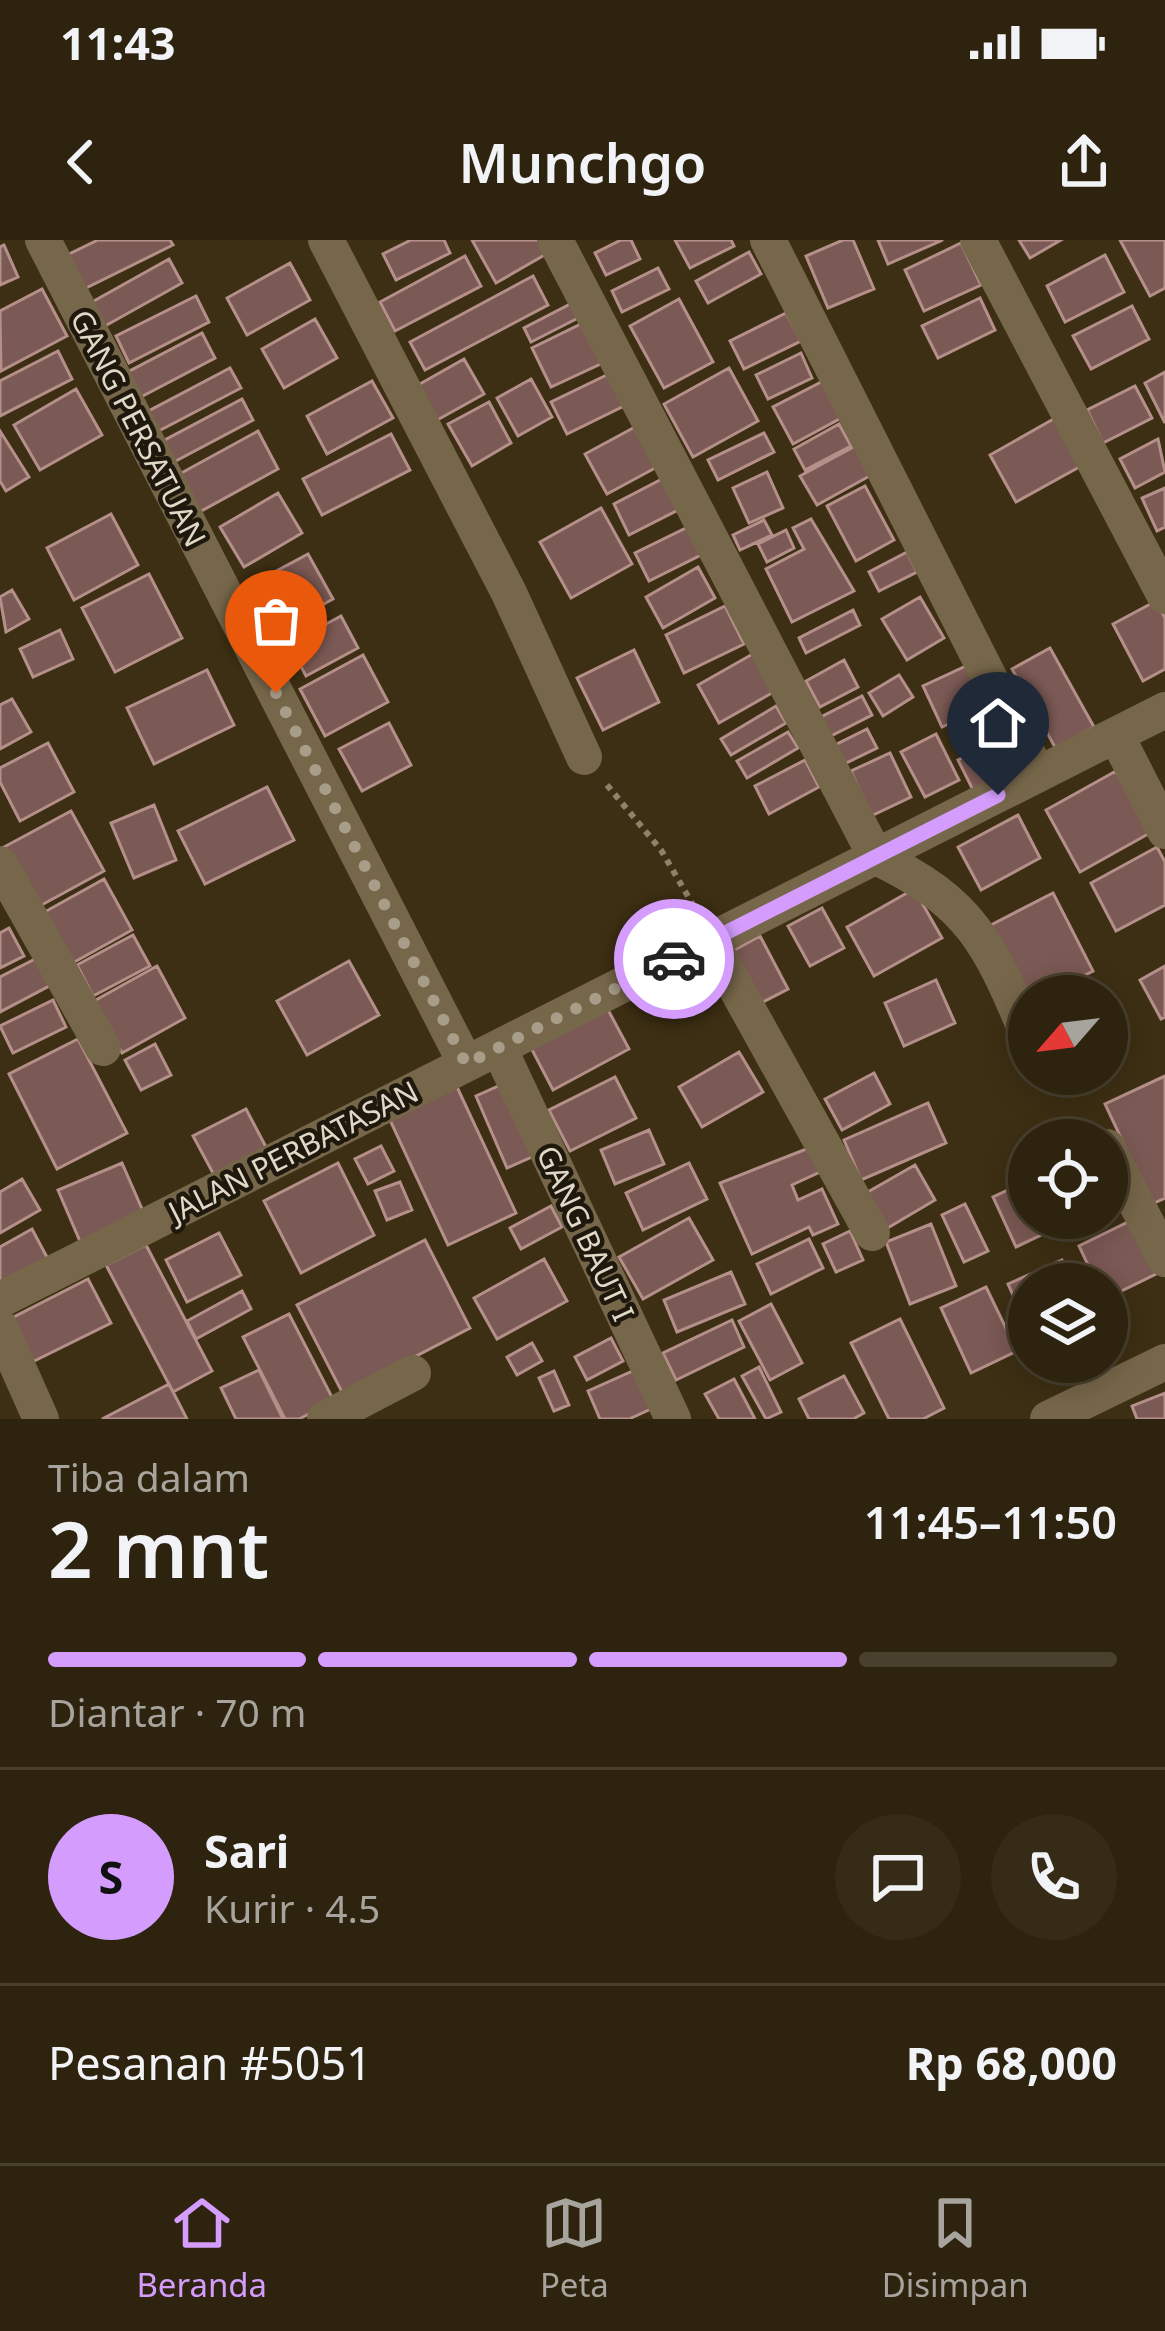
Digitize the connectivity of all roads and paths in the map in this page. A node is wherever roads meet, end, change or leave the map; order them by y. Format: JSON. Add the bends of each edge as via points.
{"nodes":[{"id":1,"x":43,"y":240,"type":"edge"},
{"id":2,"x":326,"y":240,"type":"edge"},
{"id":3,"x":555,"y":240,"type":"edge"},
{"id":4,"x":768,"y":240,"type":"edge"},
{"id":5,"x":978,"y":240,"type":"edge"},
{"id":6,"x":1165,"y":596,"type":"edge"},
{"id":7,"x":1165,"y":710,"type":"edge"},
{"id":8,"x":1116,"y":735,"type":"junction"},
{"id":9,"x":584,"y":758,"type":"joint"},
{"id":10,"x":1038,"y":775,"type":"junction"},
{"id":11,"x":1165,"y":831,"type":"edge"},
{"id":12,"x":876,"y":857,"type":"junction"},
{"id":13,"x":0,"y":864,"type":"edge"},
{"id":14,"x":710,"y":941,"type":"junction"},
{"id":15,"x":1008,"y":987,"type":"edge"},
{"id":16,"x":103,"y":1048,"type":"dead end"},
{"id":17,"x":482,"y":1056,"type":"junction"},
{"id":18,"x":1128,"y":1191,"type":"edge"},
{"id":19,"x":872,"y":1233,"type":"dead end"},
{"id":20,"x":1165,"y":1259,"type":"edge"},
{"id":21,"x":0,"y":1300,"type":"edge"},
{"id":22,"x":0,"y":1327,"type":"edge"},
{"id":23,"x":1165,"y":1362,"type":"edge"},
{"id":24,"x":413,"y":1373,"type":"dead end"},
{"id":25,"x":1109,"y":1405,"type":"edge"},
{"id":26,"x":41,"y":1419,"type":"edge"},
{"id":27,"x":325,"y":1419,"type":"edge"},
{"id":28,"x":674,"y":1419,"type":"edge"},
{"id":29,"x":1048,"y":1419,"type":"edge"}],
"edges":[{"from":1,"to":17,"type":"street","name":"GANG PERSATUAN"},
{"from":2,"to":9,"type":"street"},
{"from":3,"to":12,"type":"street"},
{"from":4,"to":10,"type":"street"},
{"from":5,"to":6,"type":"street"},
{"from":7,"to":8,"type":"street","name":"JALAN PERBATASAN"},
{"from":8,"to":10,"type":"street","name":"JALAN PERBATASAN"},
{"from":8,"to":11,"type":"street"},
{"from":9,"to":14,"type":"path","via":[[661,850]]},
{"from":10,"to":12,"type":"street","name":"JALAN PERBATASAN"},
{"from":12,"to":14,"type":"street","name":"JALAN PERBATASAN"},
{"from":12,"to":15,"type":"street","via":[[952,901]]},
{"from":13,"to":16,"type":"street"},
{"from":14,"to":17,"type":"street","name":"JALAN PERBATASAN"},
{"from":14,"to":19,"type":"street"},
{"from":17,"to":21,"type":"street","name":"JALAN PERBATASAN"},
{"from":17,"to":28,"type":"street","name":"GANG BAUT I"},
{"from":18,"to":20,"type":"street"},
{"from":22,"to":26,"type":"street"},
{"from":23,"to":25,"type":"street"},
{"from":24,"to":27,"type":"street"},
{"from":25,"to":29,"type":"street"}]}
